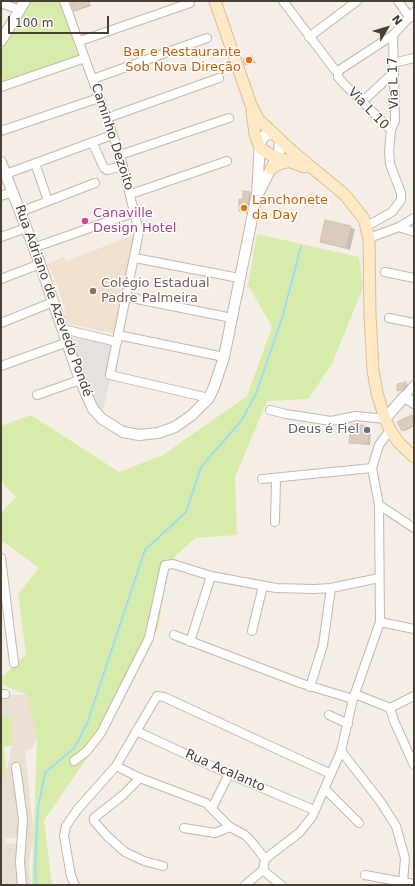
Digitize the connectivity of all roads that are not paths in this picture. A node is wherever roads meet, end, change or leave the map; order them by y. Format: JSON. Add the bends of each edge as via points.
{"nodes":[{"id":1,"x":65,"y":1,"type":"edge"},
{"id":2,"x":216,"y":1,"type":"edge"},
{"id":3,"x":283,"y":1,"type":"edge"},
{"id":4,"x":358,"y":1,"type":"edge"},
{"id":5,"x":398,"y":1,"type":"edge"},
{"id":6,"x":1,"y":3,"type":"edge"},
{"id":7,"x":190,"y":3,"type":"dead end"},
{"id":8,"x":22,"y":5,"type":"edge"},
{"id":9,"x":412,"y":15,"type":"edge"},
{"id":10,"x":393,"y":35,"type":"junction"},
{"id":11,"x":207,"y":38,"type":"dead end"},
{"id":12,"x":309,"y":38,"type":"junction"},
{"id":13,"x":1,"y":41,"type":"edge"},
{"id":14,"x":80,"y":41,"type":"junction"},
{"id":15,"x":85,"y":58,"type":"junction"},
{"id":16,"x":414,"y":58,"type":"edge"},
{"id":17,"x":393,"y":63,"type":"junction"},
{"id":18,"x":335,"y":70,"type":"junction"},
{"id":19,"x":393,"y":73,"type":"junction"},
{"id":20,"x":219,"y":78,"type":"dead end"},
{"id":21,"x":93,"y":80,"type":"junction"},
{"id":22,"x":1,"y":87,"type":"edge"},
{"id":23,"x":99,"y":98,"type":"junction"},
{"id":24,"x":362,"y":102,"type":"junction"},
{"id":25,"x":251,"y":105,"type":"junction"},
{"id":26,"x":107,"y":118,"type":"junction"},
{"id":27,"x":229,"y":118,"type":"dead end"},
{"id":28,"x":391,"y":130,"type":"junction"},
{"id":29,"x":1,"y":131,"type":"edge"},
{"id":30,"x":272,"y":133,"type":"junction"},
{"id":31,"x":112,"y":135,"type":"junction"},
{"id":32,"x":280,"y":141,"type":"junction"},
{"id":33,"x":92,"y":142,"type":"junction"},
{"id":34,"x":260,"y":148,"type":"junction"},
{"id":35,"x":120,"y":155,"type":"junction"},
{"id":36,"x":277,"y":158,"type":"junction"},
{"id":37,"x":227,"y":161,"type":"dead end"},
{"id":38,"x":292,"y":161,"type":"junction"},
{"id":39,"x":1,"y":162,"type":"edge"},
{"id":40,"x":34,"y":163,"type":"junction"},
{"id":41,"x":123,"y":166,"type":"junction"},
{"id":42,"x":271,"y":169,"type":"junction"},
{"id":43,"x":6,"y":174,"type":"junction"},
{"id":44,"x":321,"y":175,"type":"junction"},
{"id":45,"x":95,"y":183,"type":"dead end"},
{"id":46,"x":12,"y":192,"type":"junction"},
{"id":47,"x":131,"y":194,"type":"junction"},
{"id":48,"x":258,"y":194,"type":"junction"},
{"id":49,"x":1,"y":196,"type":"edge"},
{"id":50,"x":48,"y":201,"type":"junction"},
{"id":51,"x":20,"y":212,"type":"junction"},
{"id":52,"x":135,"y":212,"type":"junction"},
{"id":53,"x":414,"y":218,"type":"edge"},
{"id":54,"x":366,"y":226,"type":"junction"},
{"id":55,"x":399,"y":227,"type":"junction"},
{"id":56,"x":26,"y":228,"type":"junction"},
{"id":57,"x":414,"y":232,"type":"edge"},
{"id":58,"x":1,"y":237,"type":"edge"},
{"id":59,"x":369,"y":238,"type":"junction"},
{"id":60,"x":33,"y":248,"type":"junction"},
{"id":61,"x":135,"y":258,"type":"junction"},
{"id":62,"x":40,"y":264,"type":"junction"},
{"id":63,"x":385,"y":272,"type":"dead end"},
{"id":64,"x":239,"y":278,"type":"junction"},
{"id":65,"x":414,"y":278,"type":"edge"},
{"id":66,"x":1,"y":279,"type":"edge"},
{"id":67,"x":127,"y":298,"type":"junction"},
{"id":68,"x":53,"y":302,"type":"junction"},
{"id":69,"x":232,"y":318,"type":"junction"},
{"id":70,"x":389,"y":318,"type":"dead end"},
{"id":71,"x":1,"y":323,"type":"edge"},
{"id":72,"x":414,"y":323,"type":"edge"},
{"id":73,"x":63,"y":329,"type":"junction"},
{"id":74,"x":118,"y":338,"type":"junction"},
{"id":75,"x":68,"y":342,"type":"junction"},
{"id":76,"x":224,"y":357,"type":"junction"},
{"id":77,"x":1,"y":366,"type":"edge"},
{"id":78,"x":80,"y":380,"type":"junction"},
{"id":79,"x":414,"y":385,"type":"edge"},
{"id":80,"x":37,"y":395,"type":"dead end"},
{"id":81,"x":404,"y":397,"type":"junction"},
{"id":82,"x":209,"y":398,"type":"junction"},
{"id":83,"x":414,"y":403,"type":"edge"},
{"id":84,"x":270,"y":410,"type":"dead end"},
{"id":85,"x":384,"y":419,"type":"junction"},
{"id":86,"x":390,"y":430,"type":"junction"},
{"id":87,"x":414,"y":457,"type":"edge"},
{"id":88,"x":372,"y":468,"type":"junction"},
{"id":89,"x":262,"y":479,"type":"dead end"},
{"id":90,"x":276,"y":479,"type":"junction"},
{"id":91,"x":380,"y":505,"type":"junction"},
{"id":92,"x":275,"y":522,"type":"dead end"},
{"id":93,"x":414,"y":528,"type":"edge"},
{"id":94,"x":1,"y":558,"type":"edge"},
{"id":95,"x":211,"y":576,"type":"junction"},
{"id":96,"x":379,"y":578,"type":"junction"},
{"id":97,"x":263,"y":586,"type":"junction"},
{"id":98,"x":331,"y":588,"type":"junction"},
{"id":99,"x":380,"y":622,"type":"junction"},
{"id":100,"x":414,"y":629,"type":"edge"},
{"id":101,"x":252,"y":631,"type":"dead end"},
{"id":102,"x":174,"y":635,"type":"dead end"},
{"id":103,"x":190,"y":642,"type":"junction"},
{"id":104,"x":14,"y":663,"type":"dead end"},
{"id":105,"x":310,"y":687,"type":"junction"},
{"id":106,"x":354,"y":696,"type":"junction"},
{"id":107,"x":414,"y":696,"type":"edge"},
{"id":108,"x":390,"y":708,"type":"junction"},
{"id":109,"x":330,"y":715,"type":"dead end"},
{"id":110,"x":348,"y":724,"type":"junction"},
{"id":111,"x":136,"y":730,"type":"junction"},
{"id":112,"x":340,"y":751,"type":"junction"},
{"id":113,"x":74,"y":761,"type":"dead end"},
{"id":114,"x":414,"y":765,"type":"edge"},
{"id":115,"x":116,"y":766,"type":"junction"},
{"id":116,"x":16,"y":767,"type":"dead end"},
{"id":117,"x":230,"y":774,"type":"junction"},
{"id":118,"x":331,"y":774,"type":"junction"},
{"id":119,"x":140,"y":778,"type":"junction"},
{"id":120,"x":325,"y":789,"type":"junction"},
{"id":121,"x":212,"y":808,"type":"junction"},
{"id":122,"x":314,"y":810,"type":"junction"},
{"id":123,"x":359,"y":823,"type":"dead end"},
{"id":124,"x":230,"y":827,"type":"junction"},
{"id":125,"x":184,"y":828,"type":"dead end"},
{"id":126,"x":265,"y":859,"type":"junction"},
{"id":127,"x":163,"y":866,"type":"dead end"},
{"id":128,"x":263,"y":870,"type":"junction"},
{"id":129,"x":365,"y":875,"type":"dead end"},
{"id":130,"x":403,"y":882,"type":"junction"},
{"id":131,"x":414,"y":884,"type":"edge"},
{"id":132,"x":22,"y":885,"type":"edge"},
{"id":133,"x":75,"y":885,"type":"edge"},
{"id":134,"x":245,"y":885,"type":"edge"},
{"id":135,"x":282,"y":885,"type":"edge"}],
"edges":[{"from":1,"to":14,"type":"street","name":"Caminho Dezoito"},
{"from":2,"to":25,"type":"main road"},
{"from":3,"to":12,"type":"street","name":"Via L 10"},
{"from":4,"to":12,"type":"street"},
{"from":5,"to":9,"type":"street"},
{"from":6,"to":8,"type":"street"},
{"from":7,"to":14,"type":"street"},
{"from":8,"to":13,"type":"street"},
{"from":9,"to":10,"type":"street","name":"Via L 17"},
{"from":10,"to":17,"type":"street","name":"Via L 17"},
{"from":10,"to":18,"type":"street","name":"Via L 17"},
{"from":11,"to":21,"type":"street"},
{"from":12,"to":18,"type":"street","name":"Via L 10"},
{"from":14,"to":15,"type":"street","name":"Caminho Dezoito"},
{"from":15,"to":21,"type":"street","name":"Caminho Dezoito"},
{"from":15,"to":22,"type":"street"},
{"from":16,"to":17,"type":"street"},
{"from":17,"to":19,"type":"street","name":"Via L 17"},
{"from":18,"to":24,"type":"street","name":"Via L 10","via":[[340,80]]},
{"from":19,"to":24,"type":"street"},
{"from":19,"to":28,"type":"street","name":"Via L 17","via":[[396,92],[395,121]]},
{"from":20,"to":26,"type":"street"},
{"from":21,"to":23,"type":"street","name":"Caminho Dezoito"},
{"from":23,"to":26,"type":"street","name":"Caminho Dezoito"},
{"from":23,"to":29,"type":"street"},
{"from":24,"to":28,"type":"street","name":"Via L 10"},
{"from":25,"to":30,"type":"main road","via":[[259,120]]},
{"from":25,"to":34,"type":"main road","via":[[255,134]]},
{"from":26,"to":31,"type":"street","name":"Caminho Dezoito"},
{"from":27,"to":35,"type":"street"},
{"from":28,"to":54,"type":"street","name":"Via L 10","via":[[390,164],[399,184],[401,200],[392,212]]},
{"from":30,"to":32,"type":"main road"},
{"from":30,"to":34,"type":"street","via":[[262,139]]},
{"from":31,"to":33,"type":"street"},
{"from":31,"to":35,"type":"street","name":"Caminho Dezoito"},
{"from":32,"to":36,"type":"street","name":"Rua Adriano de Azevedo Pondé","via":[[281,149]]},
{"from":32,"to":44,"type":"main road"},
{"from":33,"to":40,"type":"street"},
{"from":33,"to":41,"type":"street","via":[[104,168],[107,170]]},
{"from":34,"to":36,"type":"main road"},
{"from":34,"to":48,"type":"street","name":"Rua Adriano de Azevedo Pondé"},
{"from":35,"to":41,"type":"street","name":"Caminho Dezoito"},
{"from":36,"to":38,"type":"main road"},
{"from":36,"to":42,"type":"street","name":"Rua Adriano de Azevedo Pondé"},
{"from":37,"to":47,"type":"street"},
{"from":38,"to":42,"type":"main road"},
{"from":38,"to":44,"type":"main road"},
{"from":39,"to":43,"type":"street","name":"Rua Adriano de Azevedo Pondé"},
{"from":40,"to":43,"type":"street"},
{"from":40,"to":50,"type":"street"},
{"from":41,"to":47,"type":"street","name":"Caminho Dezoito"},
{"from":42,"to":48,"type":"street","name":"Rua Adriano de Azevedo Pondé"},
{"from":43,"to":46,"type":"street","name":"Rua Adriano de Azevedo Pondé"},
{"from":44,"to":54,"type":"main road","via":[[354,204]]},
{"from":45,"to":50,"type":"street"},
{"from":46,"to":49,"type":"street"},
{"from":46,"to":51,"type":"street","name":"Rua Adriano de Azevedo Pondé"},
{"from":47,"to":52,"type":"street","name":"Caminho Dezoito"},
{"from":48,"to":64,"type":"street","name":"Rua Adriano de Azevedo Pondé"},
{"from":50,"to":51,"type":"street"},
{"from":51,"to":56,"type":"street","name":"Rua Adriano de Azevedo Pondé"},
{"from":52,"to":60,"type":"street"},
{"from":52,"to":61,"type":"street","name":"Caminho Dezoito","via":[[139,236]]},
{"from":53,"to":55,"type":"street"},
{"from":54,"to":59,"type":"main road"},
{"from":55,"to":57,"type":"street"},
{"from":55,"to":59,"type":"street"},
{"from":56,"to":58,"type":"street"},
{"from":56,"to":60,"type":"street","name":"Rua Adriano de Azevedo Pondé"},
{"from":59,"to":85,"type":"main road","via":[[373,370]]},
{"from":60,"to":62,"type":"street","name":"Rua Adriano de Azevedo Pondé"},
{"from":61,"to":64,"type":"street"},
{"from":61,"to":67,"type":"street","name":"Caminho Dezoito"},
{"from":62,"to":66,"type":"street"},
{"from":62,"to":68,"type":"street","name":"Rua Adriano de Azevedo Pondé"},
{"from":63,"to":65,"type":"street"},
{"from":64,"to":69,"type":"street","name":"Rua Adriano de Azevedo Pondé"},
{"from":67,"to":69,"type":"street"},
{"from":67,"to":74,"type":"street","name":"Caminho Dezoito"},
{"from":68,"to":71,"type":"street"},
{"from":68,"to":73,"type":"street","name":"Rua Adriano de Azevedo Pondé"},
{"from":69,"to":76,"type":"street","name":"Rua Adriano de Azevedo Pondé"},
{"from":70,"to":72,"type":"street"},
{"from":73,"to":74,"type":"street"},
{"from":73,"to":75,"type":"street","name":"Rua Adriano de Azevedo Pondé"},
{"from":74,"to":76,"type":"street"},
{"from":74,"to":82,"type":"street","name":"Caminho Dezoito","via":[[111,376]]},
{"from":75,"to":77,"type":"street"},
{"from":75,"to":78,"type":"street","name":"Rua Adriano de Azevedo Pondé"},
{"from":76,"to":82,"type":"street","name":"Rua Adriano de Azevedo Pondé"},
{"from":78,"to":80,"type":"street"},
{"from":78,"to":82,"type":"street","name":"Rua Adriano de Azevedo Pondé","via":[[93,409],[102,419],[123,432],[158,433],[175,427]]},
{"from":79,"to":81,"type":"street"},
{"from":81,"to":83,"type":"street"},
{"from":81,"to":85,"type":"street"},
{"from":84,"to":85,"type":"street","via":[[331,421],[356,416]]},
{"from":85,"to":86,"type":"main road"},
{"from":86,"to":87,"type":"main road"},
{"from":86,"to":88,"type":"street","via":[[379,445]]},
{"from":88,"to":90,"type":"street"},
{"from":88,"to":91,"type":"street"},
{"from":89,"to":90,"type":"street"},
{"from":90,"to":92,"type":"street"},
{"from":91,"to":93,"type":"street"},
{"from":91,"to":96,"type":"street"},
{"from":94,"to":104,"type":"street"},
{"from":95,"to":97,"type":"street"},
{"from":95,"to":103,"type":"street"},
{"from":95,"to":113,"type":"street","via":[[173,564],[167,564],[164,568],[149,638],[101,733],[87,751]]},
{"from":96,"to":98,"type":"street"},
{"from":96,"to":99,"type":"street"},
{"from":97,"to":98,"type":"street"},
{"from":97,"to":101,"type":"street"},
{"from":98,"to":105,"type":"street","via":[[323,645]]},
{"from":99,"to":100,"type":"street"},
{"from":99,"to":106,"type":"street"},
{"from":102,"to":103,"type":"street"},
{"from":103,"to":105,"type":"street"},
{"from":105,"to":106,"type":"street"},
{"from":106,"to":108,"type":"street"},
{"from":106,"to":110,"type":"street"},
{"from":107,"to":108,"type":"street"},
{"from":108,"to":114,"type":"street"},
{"from":109,"to":110,"type":"street"},
{"from":110,"to":112,"type":"street"},
{"from":111,"to":115,"type":"street"},
{"from":111,"to":117,"type":"street","name":"Rua Acalanto"},
{"from":111,"to":118,"type":"street","via":[[154,699],[164,697]]},
{"from":112,"to":118,"type":"street"},
{"from":112,"to":130,"type":"street","via":[[380,801],[396,826],[406,858]]},
{"from":115,"to":119,"type":"street"},
{"from":115,"to":133,"type":"street","via":[[66,826],[64,836]]},
{"from":116,"to":132,"type":"street","via":[[23,819],[20,862]]},
{"from":117,"to":121,"type":"street"},
{"from":117,"to":122,"type":"street","name":"Rua Acalanto"},
{"from":118,"to":120,"type":"street"},
{"from":119,"to":121,"type":"street"},
{"from":119,"to":127,"type":"street","via":[[94,818],[94,821],[125,852]]},
{"from":120,"to":122,"type":"street"},
{"from":120,"to":123,"type":"street"},
{"from":121,"to":124,"type":"street"},
{"from":122,"to":126,"type":"street","via":[[312,817],[299,832]]},
{"from":124,"to":125,"type":"street","via":[[215,833]]},
{"from":124,"to":126,"type":"street","via":[[248,838]]},
{"from":126,"to":128,"type":"street"},
{"from":128,"to":134,"type":"street"},
{"from":128,"to":135,"type":"street"},
{"from":129,"to":130,"type":"street"},
{"from":130,"to":131,"type":"street"}]}
